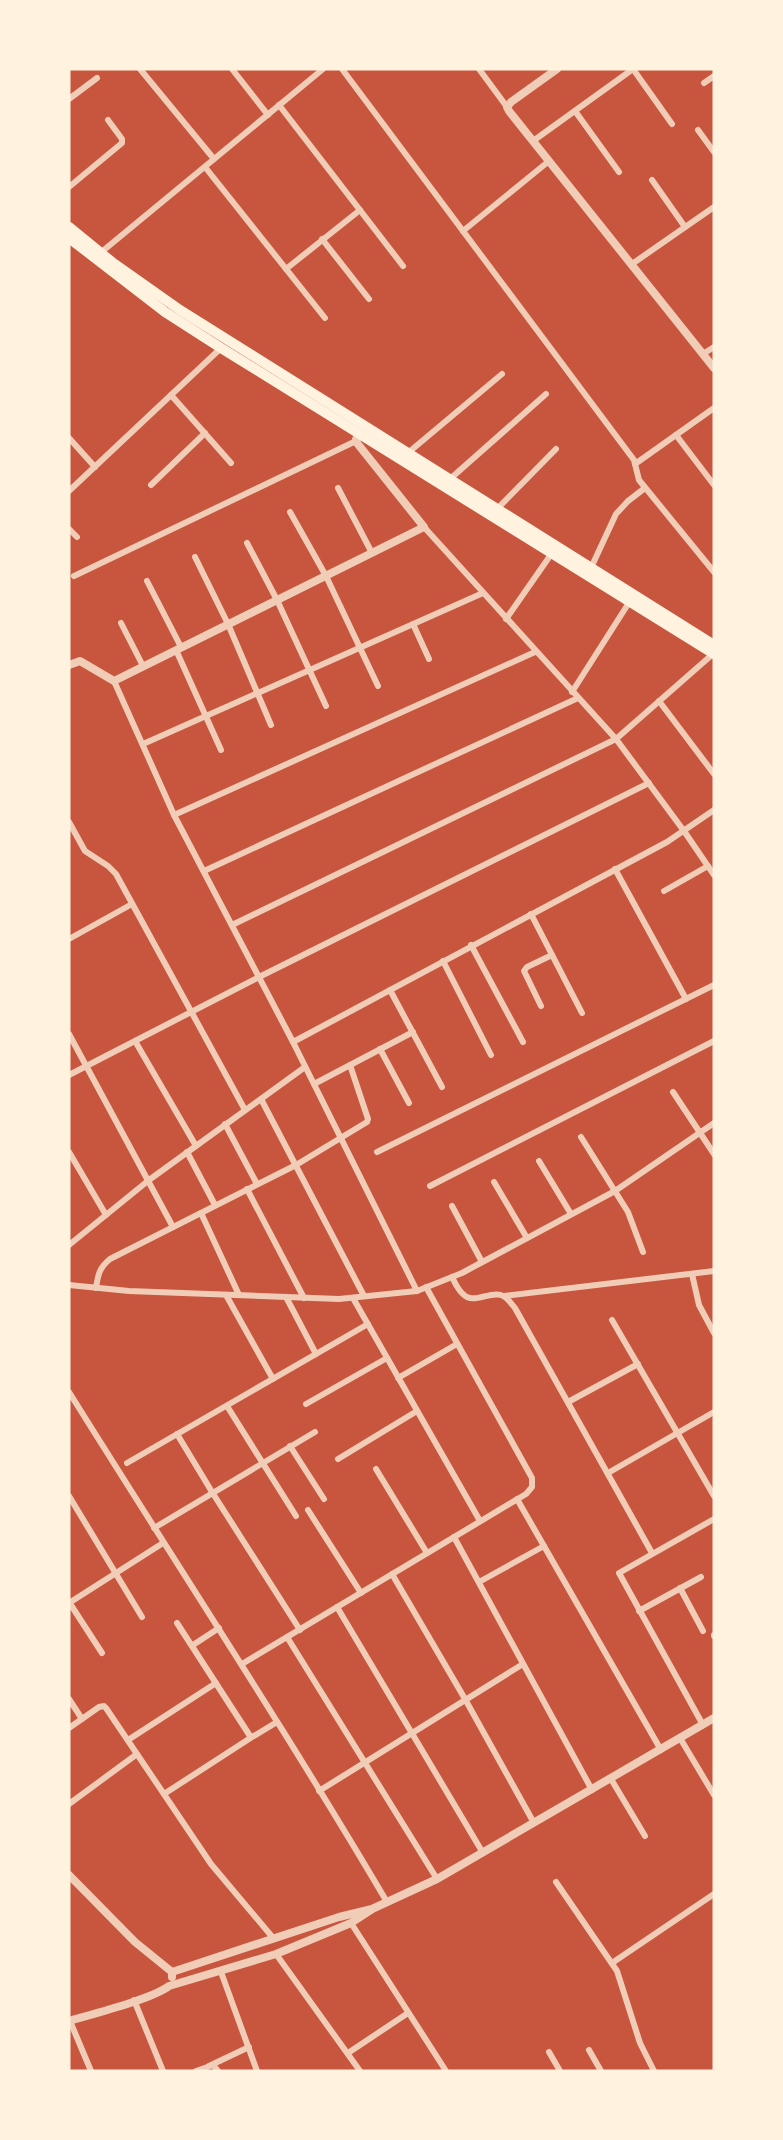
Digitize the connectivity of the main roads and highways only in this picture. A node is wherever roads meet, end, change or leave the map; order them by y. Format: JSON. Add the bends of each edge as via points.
{"nodes":[{"id":1,"x":69,"y":227,"type":"edge"},
{"id":2,"x":69,"y":238,"type":"edge"},
{"id":3,"x":98,"y":256,"type":"junction"},
{"id":4,"x":589,"y":571,"type":"junction"},
{"id":5,"x":714,"y":645,"type":"edge"},
{"id":6,"x":714,"y":653,"type":"edge"}],
"edges":[{"from":1,"to":3,"type":"highway"},
{"from":2,"to":3,"type":"highway"},
{"from":3,"to":4,"type":"highway"},
{"from":3,"to":4,"type":"highway","via":[[165,312],[359,438]]},
{"from":4,"to":5,"type":"highway"},
{"from":4,"to":6,"type":"highway"}]}
